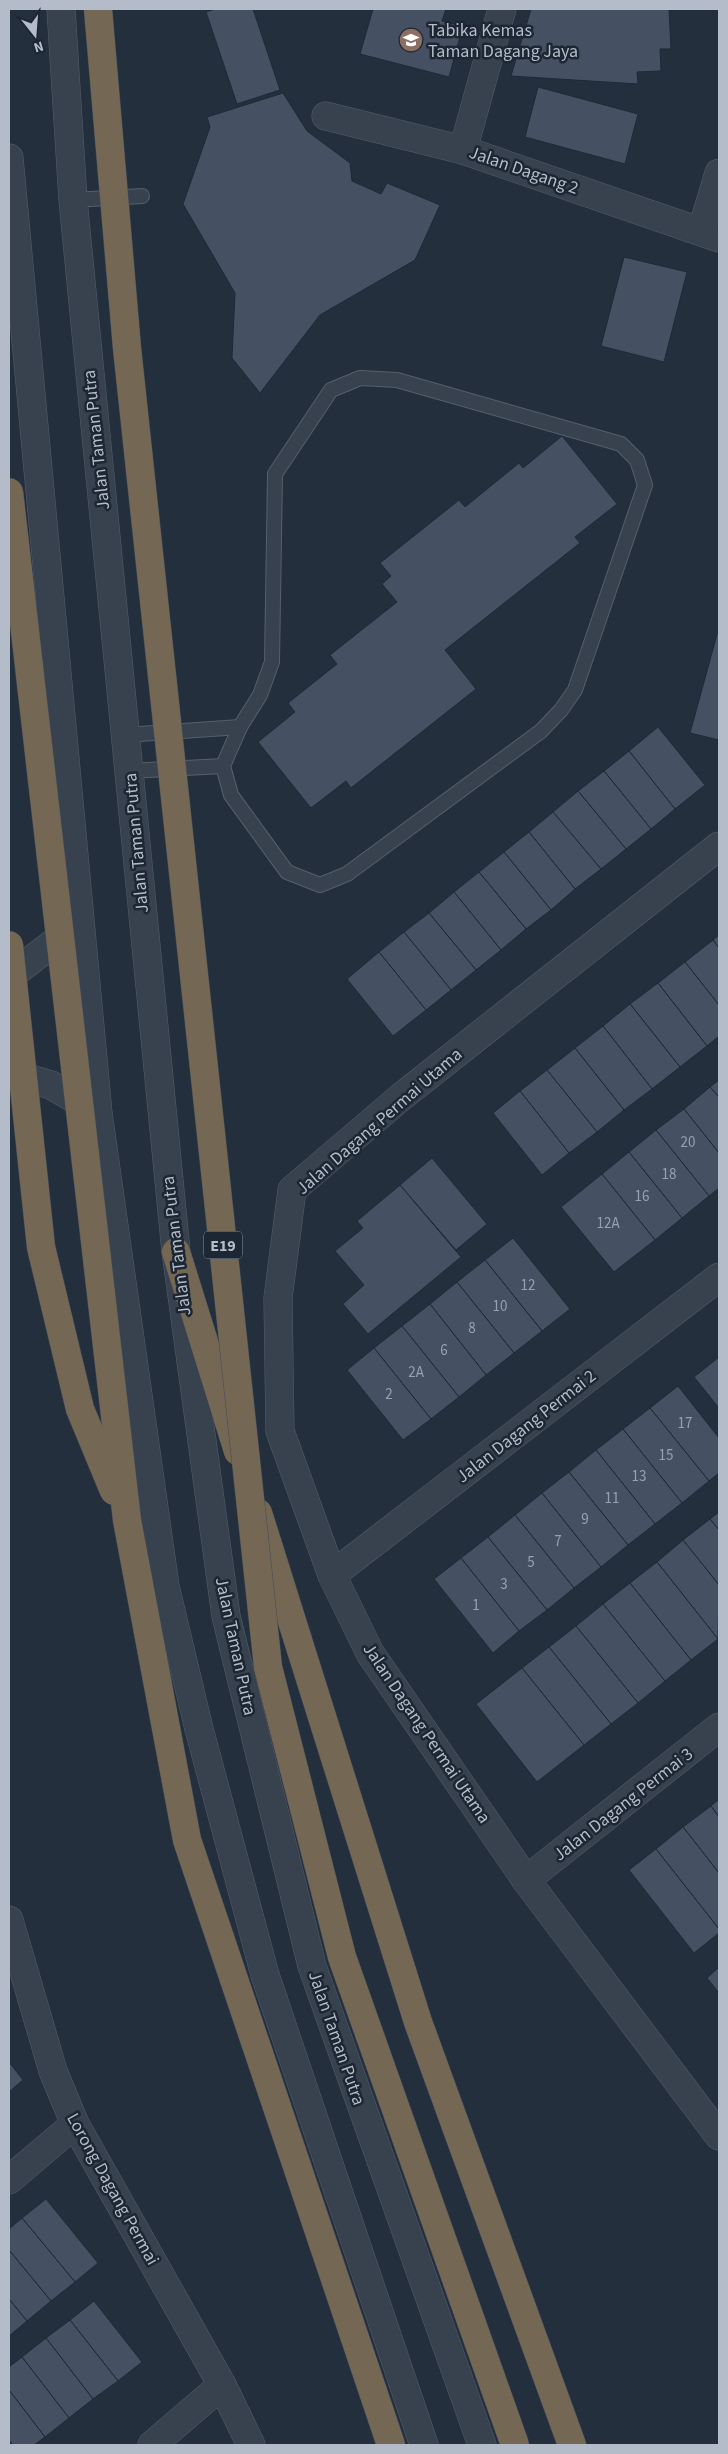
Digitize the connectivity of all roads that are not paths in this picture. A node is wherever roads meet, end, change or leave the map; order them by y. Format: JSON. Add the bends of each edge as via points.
{"nodes":[{"id":1,"x":61,"y":9,"type":"edge"},
{"id":2,"x":98,"y":9,"type":"edge"},
{"id":3,"x":502,"y":9,"type":"edge"},
{"id":4,"x":326,"y":116,"type":"dead end"},
{"id":5,"x":463,"y":150,"type":"junction"},
{"id":6,"x":9,"y":158,"type":"edge"},
{"id":7,"x":719,"y":173,"type":"edge"},
{"id":8,"x":142,"y":196,"type":"dead end"},
{"id":9,"x":73,"y":200,"type":"junction"},
{"id":10,"x":711,"y":234,"type":"edge"},
{"id":11,"x":9,"y":492,"type":"edge"},
{"id":12,"x":240,"y":727,"type":"junction"},
{"id":13,"x":125,"y":735,"type":"junction"},
{"id":14,"x":223,"y":766,"type":"junction"},
{"id":15,"x":129,"y":770,"type":"junction"},
{"id":16,"x":719,"y":846,"type":"edge"},
{"id":17,"x":80,"y":923,"type":"junction"},
{"id":18,"x":9,"y":946,"type":"edge"},
{"id":19,"x":9,"y":977,"type":"edge"},
{"id":20,"x":9,"y":1073,"type":"edge"},
{"id":21,"x":98,"y":1113,"type":"junction"},
{"id":22,"x":176,"y":1252,"type":"junction"},
{"id":23,"x":719,"y":1277,"type":"edge"},
{"id":24,"x":126,"y":1520,"type":"junction"},
{"id":25,"x":332,"y":1575,"type":"junction"},
{"id":26,"x":719,"y":1727,"type":"edge"},
{"id":27,"x":526,"y":1880,"type":"junction"},
{"id":28,"x":9,"y":1920,"type":"edge"},
{"id":29,"x":75,"y":2124,"type":"junction"},
{"id":30,"x":719,"y":2136,"type":"edge"},
{"id":31,"x":9,"y":2180,"type":"edge"},
{"id":32,"x":222,"y":2385,"type":"junction"},
{"id":33,"x":152,"y":2445,"type":"edge"},
{"id":34,"x":251,"y":2445,"type":"edge"},
{"id":35,"x":391,"y":2445,"type":"edge"},
{"id":36,"x":424,"y":2445,"type":"edge"},
{"id":37,"x":482,"y":2445,"type":"edge"},
{"id":38,"x":515,"y":2445,"type":"edge"},
{"id":39,"x":572,"y":2445,"type":"edge"}],
"edges":[{"from":1,"to":9,"type":"street","name":"Jalan Taman Putra"},
{"from":2,"to":38,"type":"highway","number":"E19","bridge":true,"via":[[127,348],[268,1667],[342,1958]]},
{"from":3,"to":5,"type":"street"},
{"from":4,"to":5,"type":"street","name":"Jalan Dagang 2"},
{"from":5,"to":10,"type":"street","name":"Jalan Dagang 2"},
{"from":6,"to":17,"type":"street"},
{"from":7,"to":10,"type":"street"},
{"from":8,"to":9,"type":"lane"},
{"from":9,"to":13,"type":"street","name":"Jalan Taman Putra"},
{"from":11,"to":24,"type":"highway","bridge":true},
{"from":12,"to":13,"type":"lane"},
{"from":12,"to":14,"type":"lane"},
{"from":12,"to":14,"type":"lane","via":[[260,695],[272,662],[275,474],[331,390],[360,378],[397,380],[622,444],[637,460],[645,484],[575,690],[541,731],[347,874],[320,886],[287,872],[231,795]]},
{"from":13,"to":15,"type":"street","name":"Jalan Taman Putra"},
{"from":14,"to":15,"type":"lane"},
{"from":15,"to":22,"type":"street","name":"Jalan Taman Putra"},
{"from":16,"to":25,"type":"street","name":"Jalan Dagang Permai Utama","via":[[401,1097],[292,1190],[278,1298],[280,1431]]},
{"from":17,"to":19,"type":"street"},
{"from":17,"to":21,"type":"street"},
{"from":18,"to":24,"type":"highway","bridge":true,"via":[[40,1247],[80,1409]]},
{"from":20,"to":21,"type":"street","via":[[51,1085]]},
{"from":21,"to":36,"type":"street","via":[[165,1586],[199,1729],[265,1975]]},
{"from":22,"to":37,"type":"street","name":"Jalan Taman Putra","via":[[226,1616],[312,1966]]},
{"from":22,"to":39,"type":"highway","via":[[418,2022]]},
{"from":23,"to":25,"type":"street","name":"Jalan Dagang Permai 2"},
{"from":24,"to":35,"type":"highway","bridge":true,"via":[[187,1840]]},
{"from":25,"to":27,"type":"street","name":"Jalan Dagang Permai Utama","via":[[370,1653]]},
{"from":26,"to":27,"type":"street","name":"Jalan Dagang Permai 3"},
{"from":27,"to":30,"type":"street","name":"Jalan Dagang Permai Utama"},
{"from":28,"to":29,"type":"street","name":"Lorong Dagang Permai","via":[[53,2071]]},
{"from":29,"to":31,"type":"street"},
{"from":29,"to":32,"type":"street","name":"Lorong Dagang Permai"},
{"from":32,"to":33,"type":"street"},
{"from":32,"to":34,"type":"street","name":"Lorong Dagang Permai"}]}
